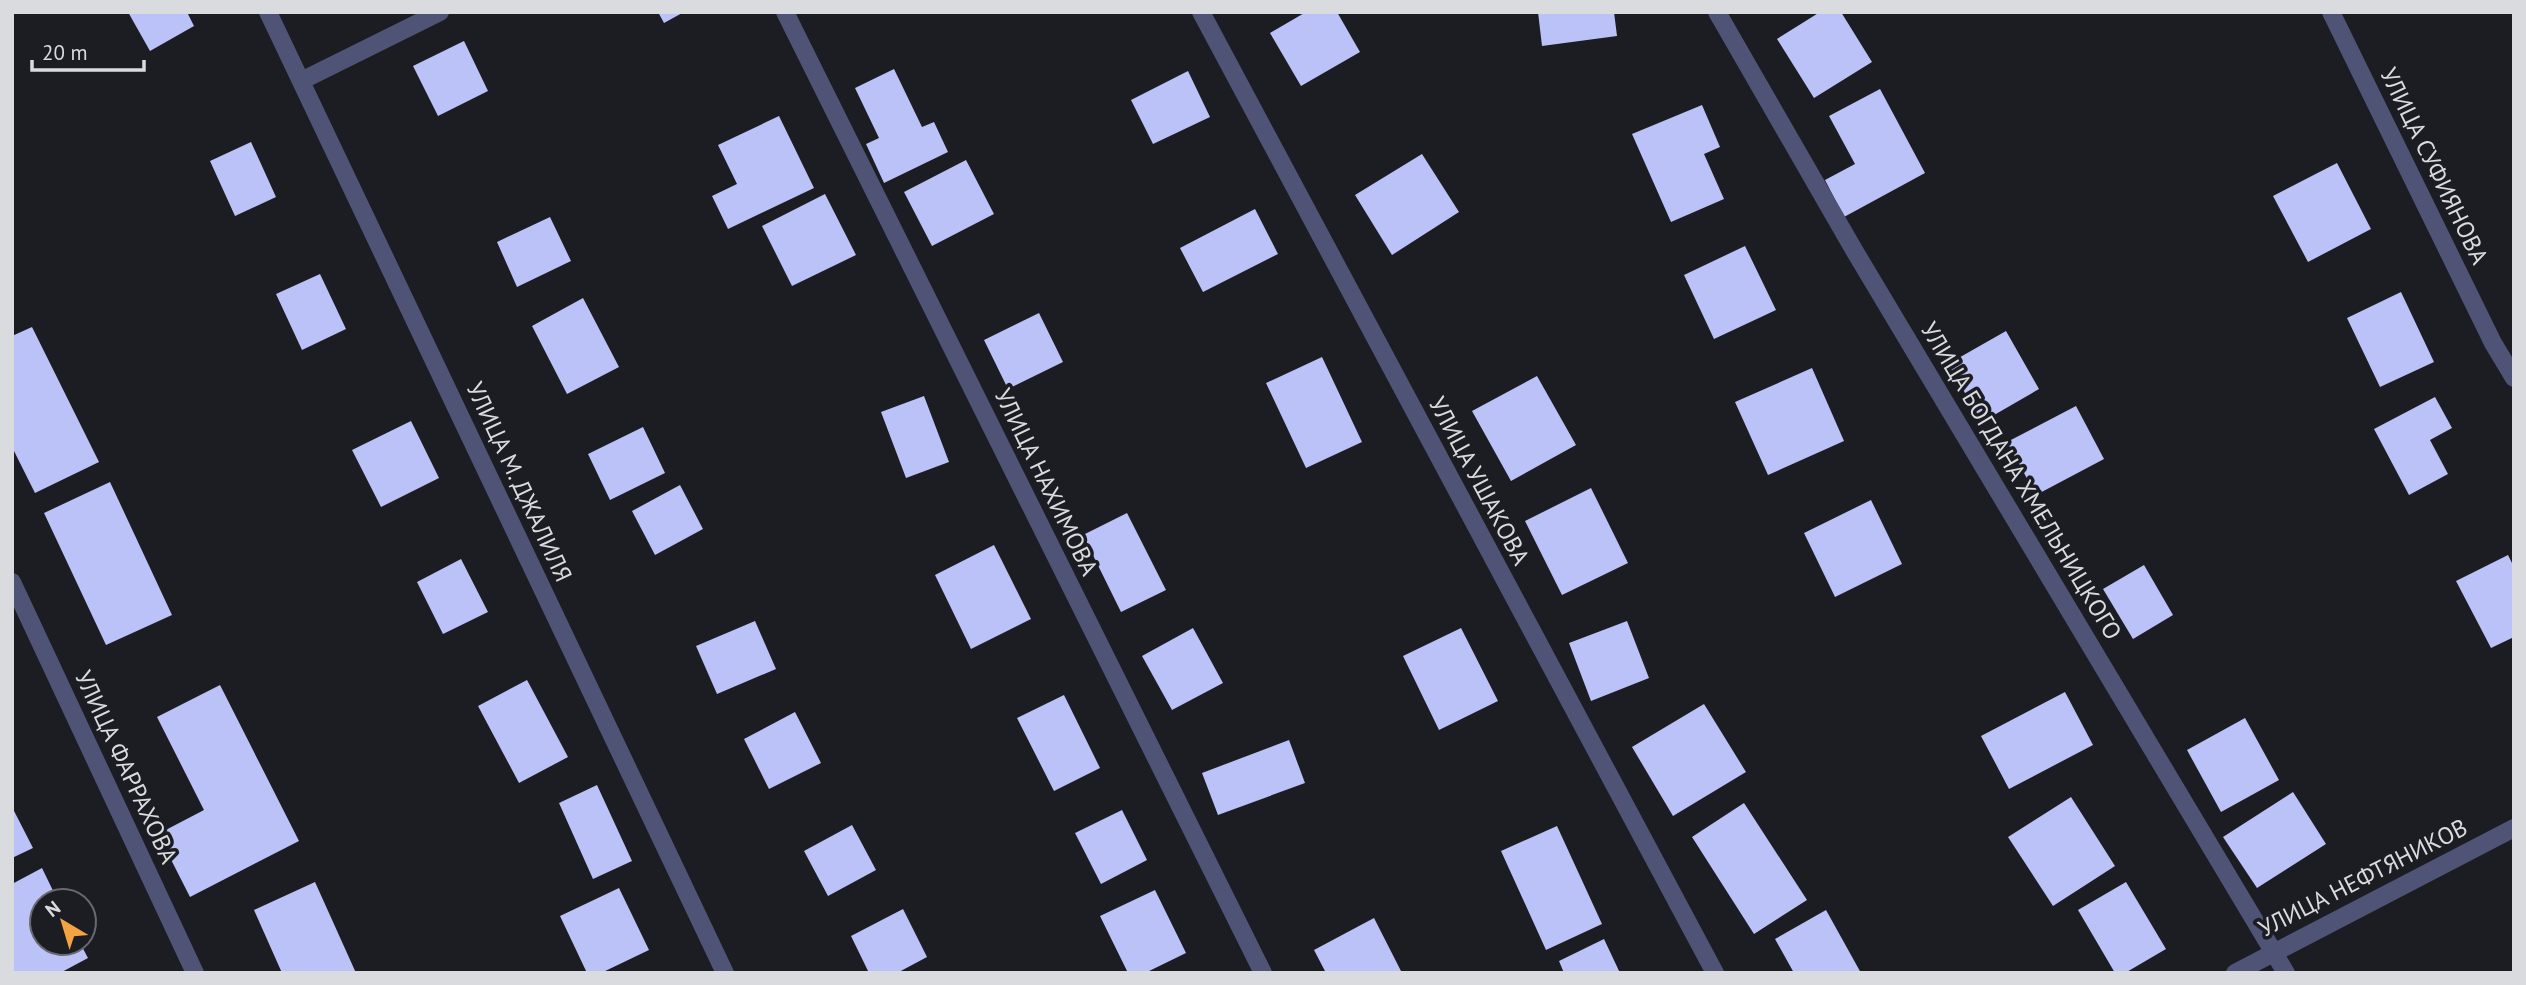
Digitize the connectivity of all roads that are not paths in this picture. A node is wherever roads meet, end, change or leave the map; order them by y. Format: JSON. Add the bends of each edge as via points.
{"nodes":[{"id":1,"x":268,"y":12,"type":"edge"},
{"id":2,"x":440,"y":12,"type":"edge"},
{"id":3,"x":785,"y":12,"type":"edge"},
{"id":4,"x":1201,"y":12,"type":"edge"},
{"id":5,"x":1717,"y":12,"type":"edge"},
{"id":6,"x":2331,"y":12,"type":"edge"},
{"id":7,"x":301,"y":82,"type":"junction"},
{"id":8,"x":2514,"y":378,"type":"edge"},
{"id":9,"x":12,"y":582,"type":"edge"},
{"id":10,"x":2514,"y":828,"type":"edge"},
{"id":11,"x":2273,"y":951,"type":"junction"},
{"id":12,"x":195,"y":973,"type":"edge"},
{"id":13,"x":725,"y":973,"type":"edge"},
{"id":14,"x":1263,"y":973,"type":"edge"},
{"id":15,"x":1715,"y":973,"type":"edge"},
{"id":16,"x":2235,"y":973,"type":"edge"},
{"id":17,"x":2286,"y":973,"type":"edge"}],
"edges":[{"from":1,"to":7,"type":"street","name":"УЛИЦА М. ДЖАЛИЛЯ"},
{"from":2,"to":7,"type":"street"},
{"from":3,"to":14,"type":"street","name":"УЛИЦА НАХИМОВА"},
{"from":4,"to":15,"type":"street","name":"УЛИЦА УШАКОВА"},
{"from":5,"to":11,"type":"street","name":"УЛИЦА БОГДАНА ХМЕЛЬНИЦКОГО"},
{"from":6,"to":8,"type":"street","name":"УЛИЦА СУФИЯНОВА"},
{"from":7,"to":13,"type":"street","name":"УЛИЦА М. ДЖАЛИЛЯ"},
{"from":9,"to":12,"type":"street","name":"УЛИЦА ФАРРАХОВА"},
{"from":10,"to":11,"type":"street","name":"УЛИЦА НЕФТЯНИКОВ"},
{"from":11,"to":16,"type":"street","name":"УЛИЦА НЕФТЯНИКОВ"},
{"from":11,"to":17,"type":"street","name":"УЛИЦА БОГДАНА ХМЕЛЬНИЦКОГО"}]}
